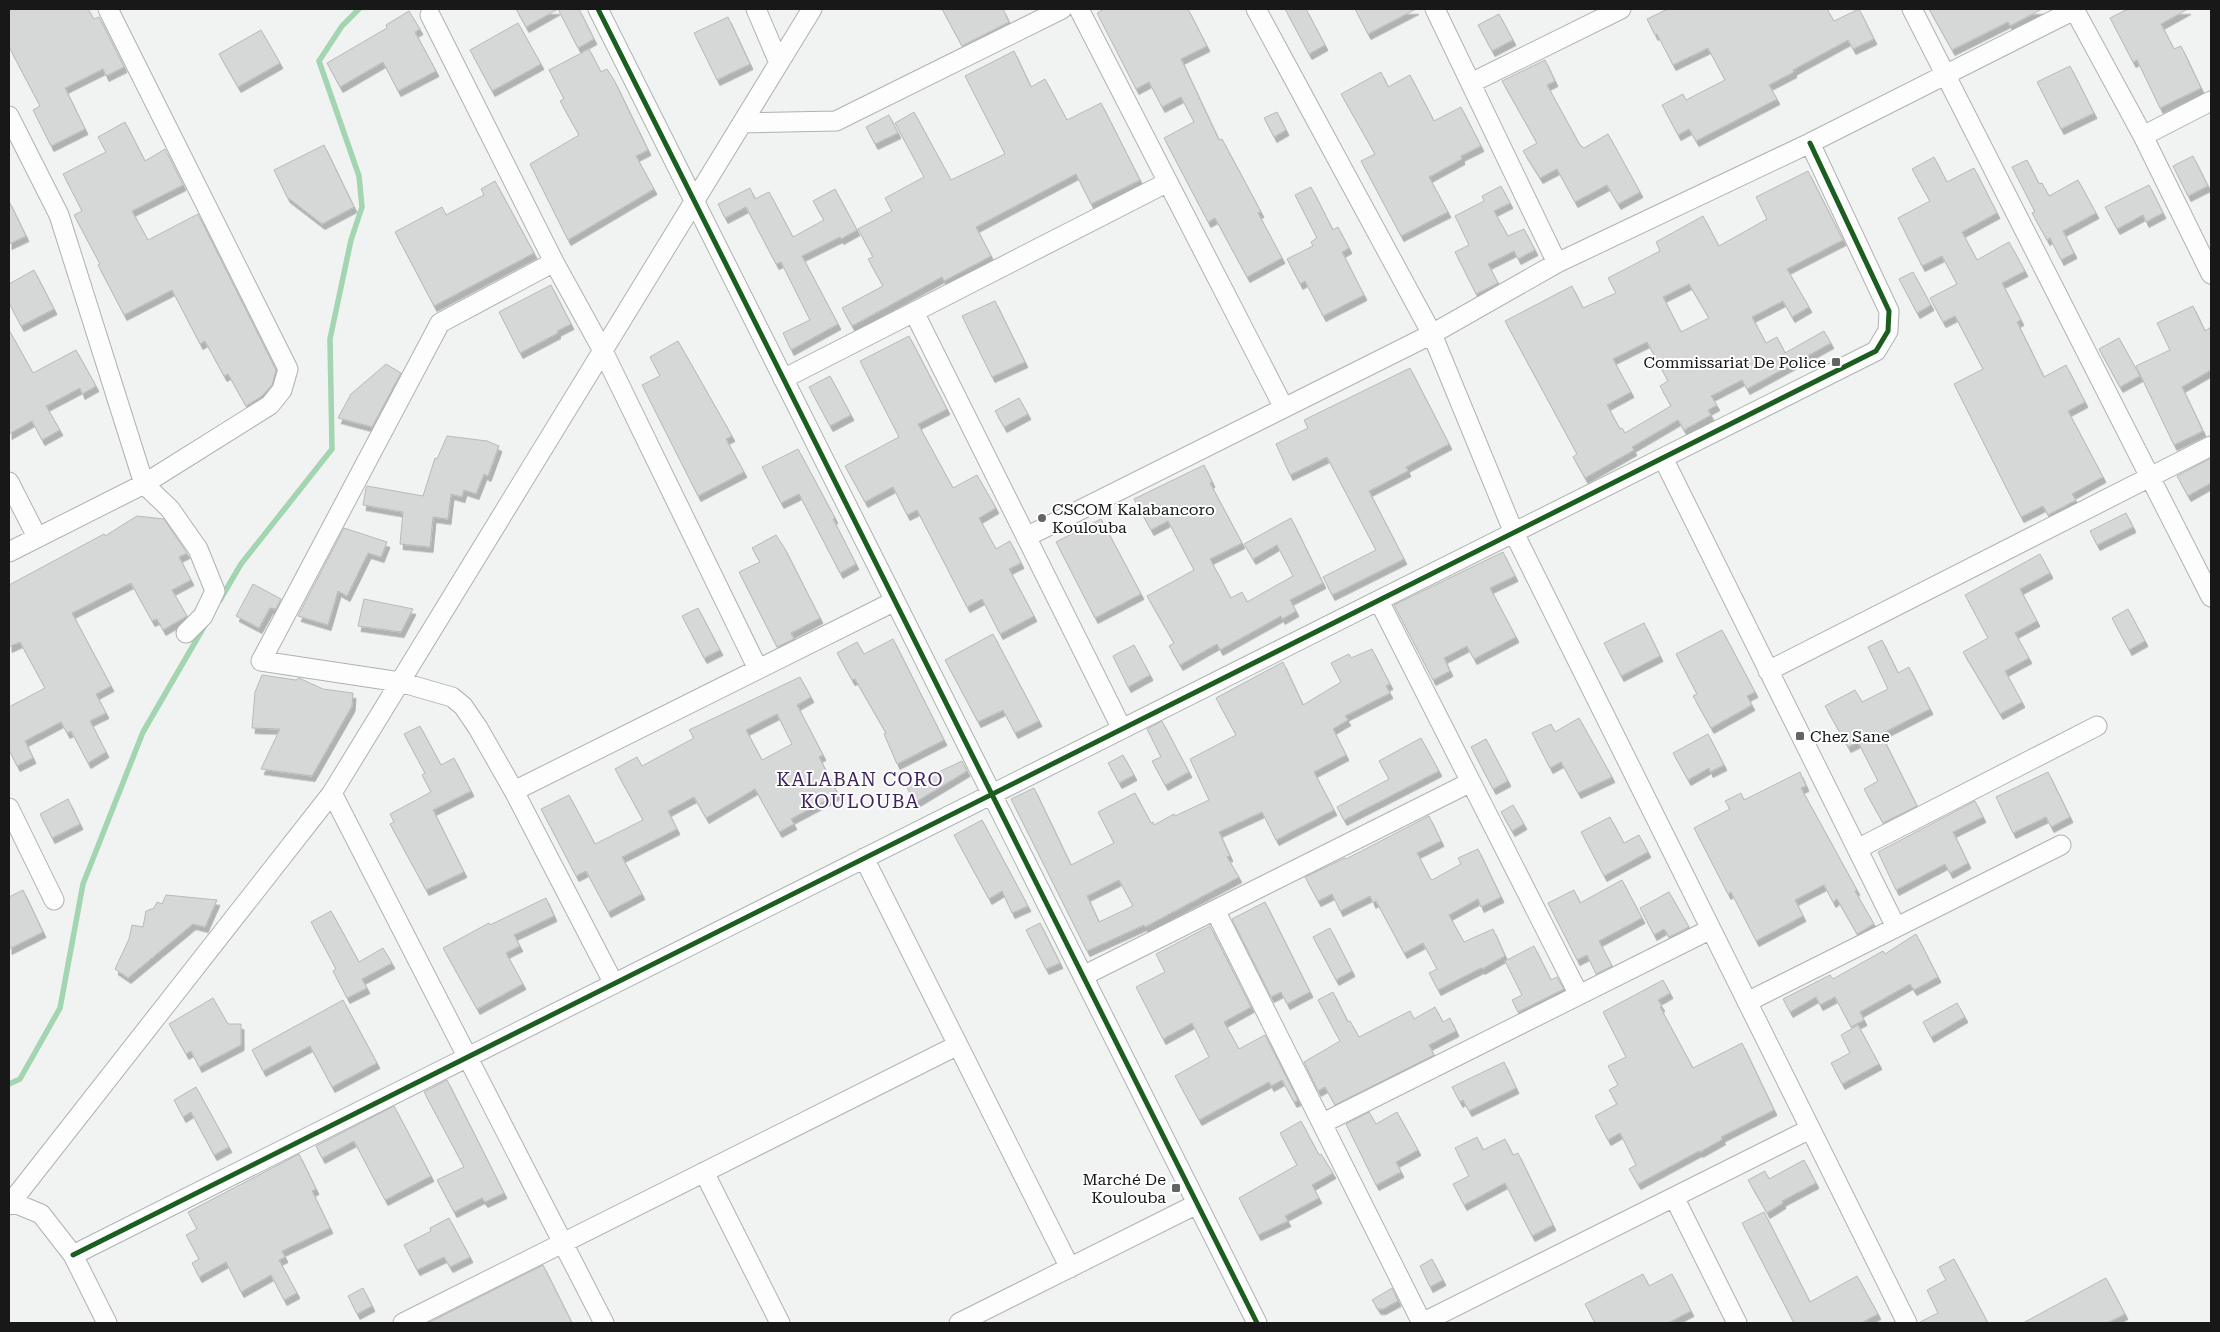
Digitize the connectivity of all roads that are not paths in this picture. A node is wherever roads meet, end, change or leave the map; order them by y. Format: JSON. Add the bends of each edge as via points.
{"nodes":[{"id":1,"x":108,"y":9,"type":"edge"},
{"id":2,"x":598,"y":9,"type":"edge"},
{"id":3,"x":756,"y":9,"type":"edge"},
{"id":4,"x":812,"y":9,"type":"edge"},
{"id":5,"x":1062,"y":9,"type":"edge"},
{"id":6,"x":1079,"y":9,"type":"edge"},
{"id":7,"x":1256,"y":9,"type":"edge"},
{"id":8,"x":1435,"y":9,"type":"edge"},
{"id":9,"x":1621,"y":9,"type":"edge"},
{"id":10,"x":1912,"y":9,"type":"edge"},
{"id":11,"x":2075,"y":9,"type":"edge"},
{"id":12,"x":430,"y":15,"type":"dead end"},
{"id":13,"x":779,"y":63,"type":"junction"},
{"id":14,"x":1946,"y":74,"type":"junction"},
{"id":15,"x":1472,"y":83,"type":"junction"},
{"id":16,"x":2211,"y":101,"type":"edge"},
{"id":17,"x":9,"y":116,"type":"edge"},
{"id":18,"x":742,"y":123,"type":"junction"},
{"id":19,"x":2143,"y":136,"type":"junction"},
{"id":20,"x":1810,"y":143,"type":"junction"},
{"id":21,"x":1168,"y":182,"type":"junction"},
{"id":22,"x":695,"y":200,"type":"junction"},
{"id":23,"x":554,"y":262,"type":"junction"},
{"id":24,"x":1557,"y":263,"type":"junction"},
{"id":25,"x":2211,"y":274,"type":"edge"},
{"id":26,"x":914,"y":312,"type":"junction"},
{"id":27,"x":1432,"y":334,"type":"junction"},
{"id":28,"x":603,"y":351,"type":"junction"},
{"id":29,"x":783,"y":379,"type":"junction"},
{"id":30,"x":1284,"y":408,"type":"junction"},
{"id":31,"x":2211,"y":446,"type":"edge"},
{"id":32,"x":1663,"y":458,"type":"junction"},
{"id":33,"x":2150,"y":477,"type":"junction"},
{"id":34,"x":9,"y":482,"type":"edge"},
{"id":35,"x":144,"y":484,"type":"junction"},
{"id":36,"x":1514,"y":533,"type":"junction"},
{"id":37,"x":37,"y":537,"type":"junction"},
{"id":38,"x":1026,"y":537,"type":"junction"},
{"id":39,"x":9,"y":552,"type":"edge"},
{"id":40,"x":2211,"y":597,"type":"edge"},
{"id":41,"x":1379,"y":600,"type":"junction"},
{"id":42,"x":895,"y":601,"type":"junction"},
{"id":43,"x":186,"y":633,"type":"dead end"},
{"id":44,"x":758,"y":669,"type":"junction"},
{"id":45,"x":1768,"y":671,"type":"junction"},
{"id":46,"x":400,"y":682,"type":"junction"},
{"id":47,"x":2097,"y":726,"type":"dead end"},
{"id":48,"x":1122,"y":729,"type":"junction"},
{"id":49,"x":1471,"y":782,"type":"junction"},
{"id":50,"x":514,"y":791,"type":"junction"},
{"id":51,"x":332,"y":792,"type":"junction"},
{"id":52,"x":992,"y":795,"type":"junction"},
{"id":53,"x":9,"y":808,"type":"edge"},
{"id":54,"x":2062,"y":845,"type":"dead end"},
{"id":55,"x":1857,"y":849,"type":"junction"},
{"id":56,"x":864,"y":858,"type":"junction"},
{"id":57,"x":54,"y":900,"type":"dead end"},
{"id":58,"x":1215,"y":910,"type":"junction"},
{"id":59,"x":1896,"y":927,"type":"junction"},
{"id":60,"x":1711,"y":929,"type":"junction"},
{"id":61,"x":1083,"y":976,"type":"junction"},
{"id":62,"x":614,"y":984,"type":"junction"},
{"id":63,"x":1579,"y":995,"type":"junction"},
{"id":64,"x":1747,"y":1002,"type":"junction"},
{"id":65,"x":958,"y":1045,"type":"junction"},
{"id":66,"x":468,"y":1057,"type":"junction"},
{"id":67,"x":1323,"y":1123,"type":"junction"},
{"id":68,"x":1810,"y":1129,"type":"junction"},
{"id":69,"x":704,"y":1172,"type":"junction"},
{"id":70,"x":1674,"y":1197,"type":"junction"},
{"id":71,"x":10,"y":1204,"type":"edge"},
{"id":72,"x":1197,"y":1204,"type":"junction"},
{"id":73,"x":563,"y":1243,"type":"junction"},
{"id":74,"x":73,"y":1255,"type":"junction"},
{"id":75,"x":1070,"y":1268,"type":"junction"},
{"id":76,"x":107,"y":1323,"type":"edge"},
{"id":77,"x":403,"y":1323,"type":"edge"},
{"id":78,"x":604,"y":1323,"type":"edge"},
{"id":79,"x":780,"y":1323,"type":"edge"},
{"id":80,"x":960,"y":1323,"type":"edge"},
{"id":81,"x":1257,"y":1323,"type":"edge"},
{"id":82,"x":1422,"y":1323,"type":"edge"},
{"id":83,"x":1737,"y":1323,"type":"edge"},
{"id":84,"x":1907,"y":1323,"type":"edge"}],
"edges":[{"from":1,"to":35,"type":"street","via":[[288,370],[282,390],[270,405]]},
{"from":2,"to":22,"type":"street"},
{"from":3,"to":13,"type":"street"},
{"from":4,"to":13,"type":"street"},
{"from":5,"to":18,"type":"street","via":[[836,121]]},
{"from":6,"to":21,"type":"street"},
{"from":7,"to":27,"type":"street"},
{"from":8,"to":15,"type":"street"},
{"from":9,"to":15,"type":"street"},
{"from":10,"to":14,"type":"street"},
{"from":11,"to":14,"type":"street"},
{"from":11,"to":19,"type":"street"},
{"from":12,"to":23,"type":"street"},
{"from":13,"to":18,"type":"street"},
{"from":14,"to":20,"type":"street"},
{"from":14,"to":33,"type":"street"},
{"from":15,"to":24,"type":"street"},
{"from":16,"to":19,"type":"street"},
{"from":17,"to":35,"type":"street","via":[[59,215]]},
{"from":18,"to":22,"type":"street"},
{"from":19,"to":25,"type":"street"},
{"from":20,"to":24,"type":"street"},
{"from":20,"to":32,"type":"street","via":[[1889,311],[1888,331],[1876,351]]},
{"from":21,"to":26,"type":"street"},
{"from":21,"to":30,"type":"street"},
{"from":22,"to":28,"type":"street"},
{"from":22,"to":29,"type":"street"},
{"from":23,"to":28,"type":"street"},
{"from":23,"to":46,"type":"street","via":[[440,323],[261,661]]},
{"from":24,"to":27,"type":"street"},
{"from":26,"to":29,"type":"street"},
{"from":26,"to":38,"type":"street"},
{"from":27,"to":30,"type":"street"},
{"from":27,"to":36,"type":"street"},
{"from":28,"to":44,"type":"street"},
{"from":28,"to":46,"type":"street"},
{"from":29,"to":42,"type":"street"},
{"from":30,"to":38,"type":"street"},
{"from":31,"to":33,"type":"street"},
{"from":32,"to":36,"type":"street"},
{"from":32,"to":45,"type":"street"},
{"from":33,"to":40,"type":"street"},
{"from":33,"to":45,"type":"street"},
{"from":34,"to":37,"type":"street"},
{"from":35,"to":37,"type":"street"},
{"from":35,"to":43,"type":"street","via":[[170,509],[198,549],[215,591],[203,616]]},
{"from":36,"to":41,"type":"street"},
{"from":36,"to":60,"type":"street"},
{"from":37,"to":39,"type":"street"},
{"from":38,"to":48,"type":"street"},
{"from":41,"to":48,"type":"street"},
{"from":41,"to":49,"type":"street"},
{"from":42,"to":44,"type":"street"},
{"from":42,"to":52,"type":"street"},
{"from":44,"to":50,"type":"street"},
{"from":45,"to":55,"type":"street"},
{"from":46,"to":50,"type":"street","via":[[452,697],[463,706]]},
{"from":46,"to":51,"type":"street"},
{"from":47,"to":55,"type":"street"},
{"from":48,"to":52,"type":"street"},
{"from":49,"to":58,"type":"street"},
{"from":49,"to":63,"type":"street"},
{"from":50,"to":62,"type":"street"},
{"from":51,"to":66,"type":"street"},
{"from":51,"to":71,"type":"street"},
{"from":52,"to":56,"type":"street"},
{"from":52,"to":61,"type":"street"},
{"from":53,"to":57,"type":"street"},
{"from":54,"to":59,"type":"street"},
{"from":55,"to":59,"type":"street"},
{"from":56,"to":62,"type":"street"},
{"from":56,"to":65,"type":"street"},
{"from":58,"to":61,"type":"street"},
{"from":58,"to":67,"type":"street"},
{"from":59,"to":64,"type":"street"},
{"from":60,"to":63,"type":"street"},
{"from":60,"to":64,"type":"street"},
{"from":61,"to":72,"type":"street"},
{"from":62,"to":66,"type":"street"},
{"from":63,"to":67,"type":"street"},
{"from":64,"to":68,"type":"street"},
{"from":65,"to":69,"type":"street"},
{"from":65,"to":75,"type":"street"},
{"from":66,"to":73,"type":"street"},
{"from":66,"to":74,"type":"street"},
{"from":67,"to":82,"type":"street"},
{"from":68,"to":70,"type":"street"},
{"from":68,"to":84,"type":"street"},
{"from":69,"to":73,"type":"street"},
{"from":69,"to":79,"type":"street"},
{"from":70,"to":82,"type":"street"},
{"from":70,"to":83,"type":"street"},
{"from":71,"to":74,"type":"street","via":[[41,1214]]},
{"from":72,"to":75,"type":"street"},
{"from":72,"to":81,"type":"street"},
{"from":73,"to":77,"type":"street"},
{"from":73,"to":78,"type":"street"},
{"from":74,"to":76,"type":"street"},
{"from":75,"to":80,"type":"street"}]}
